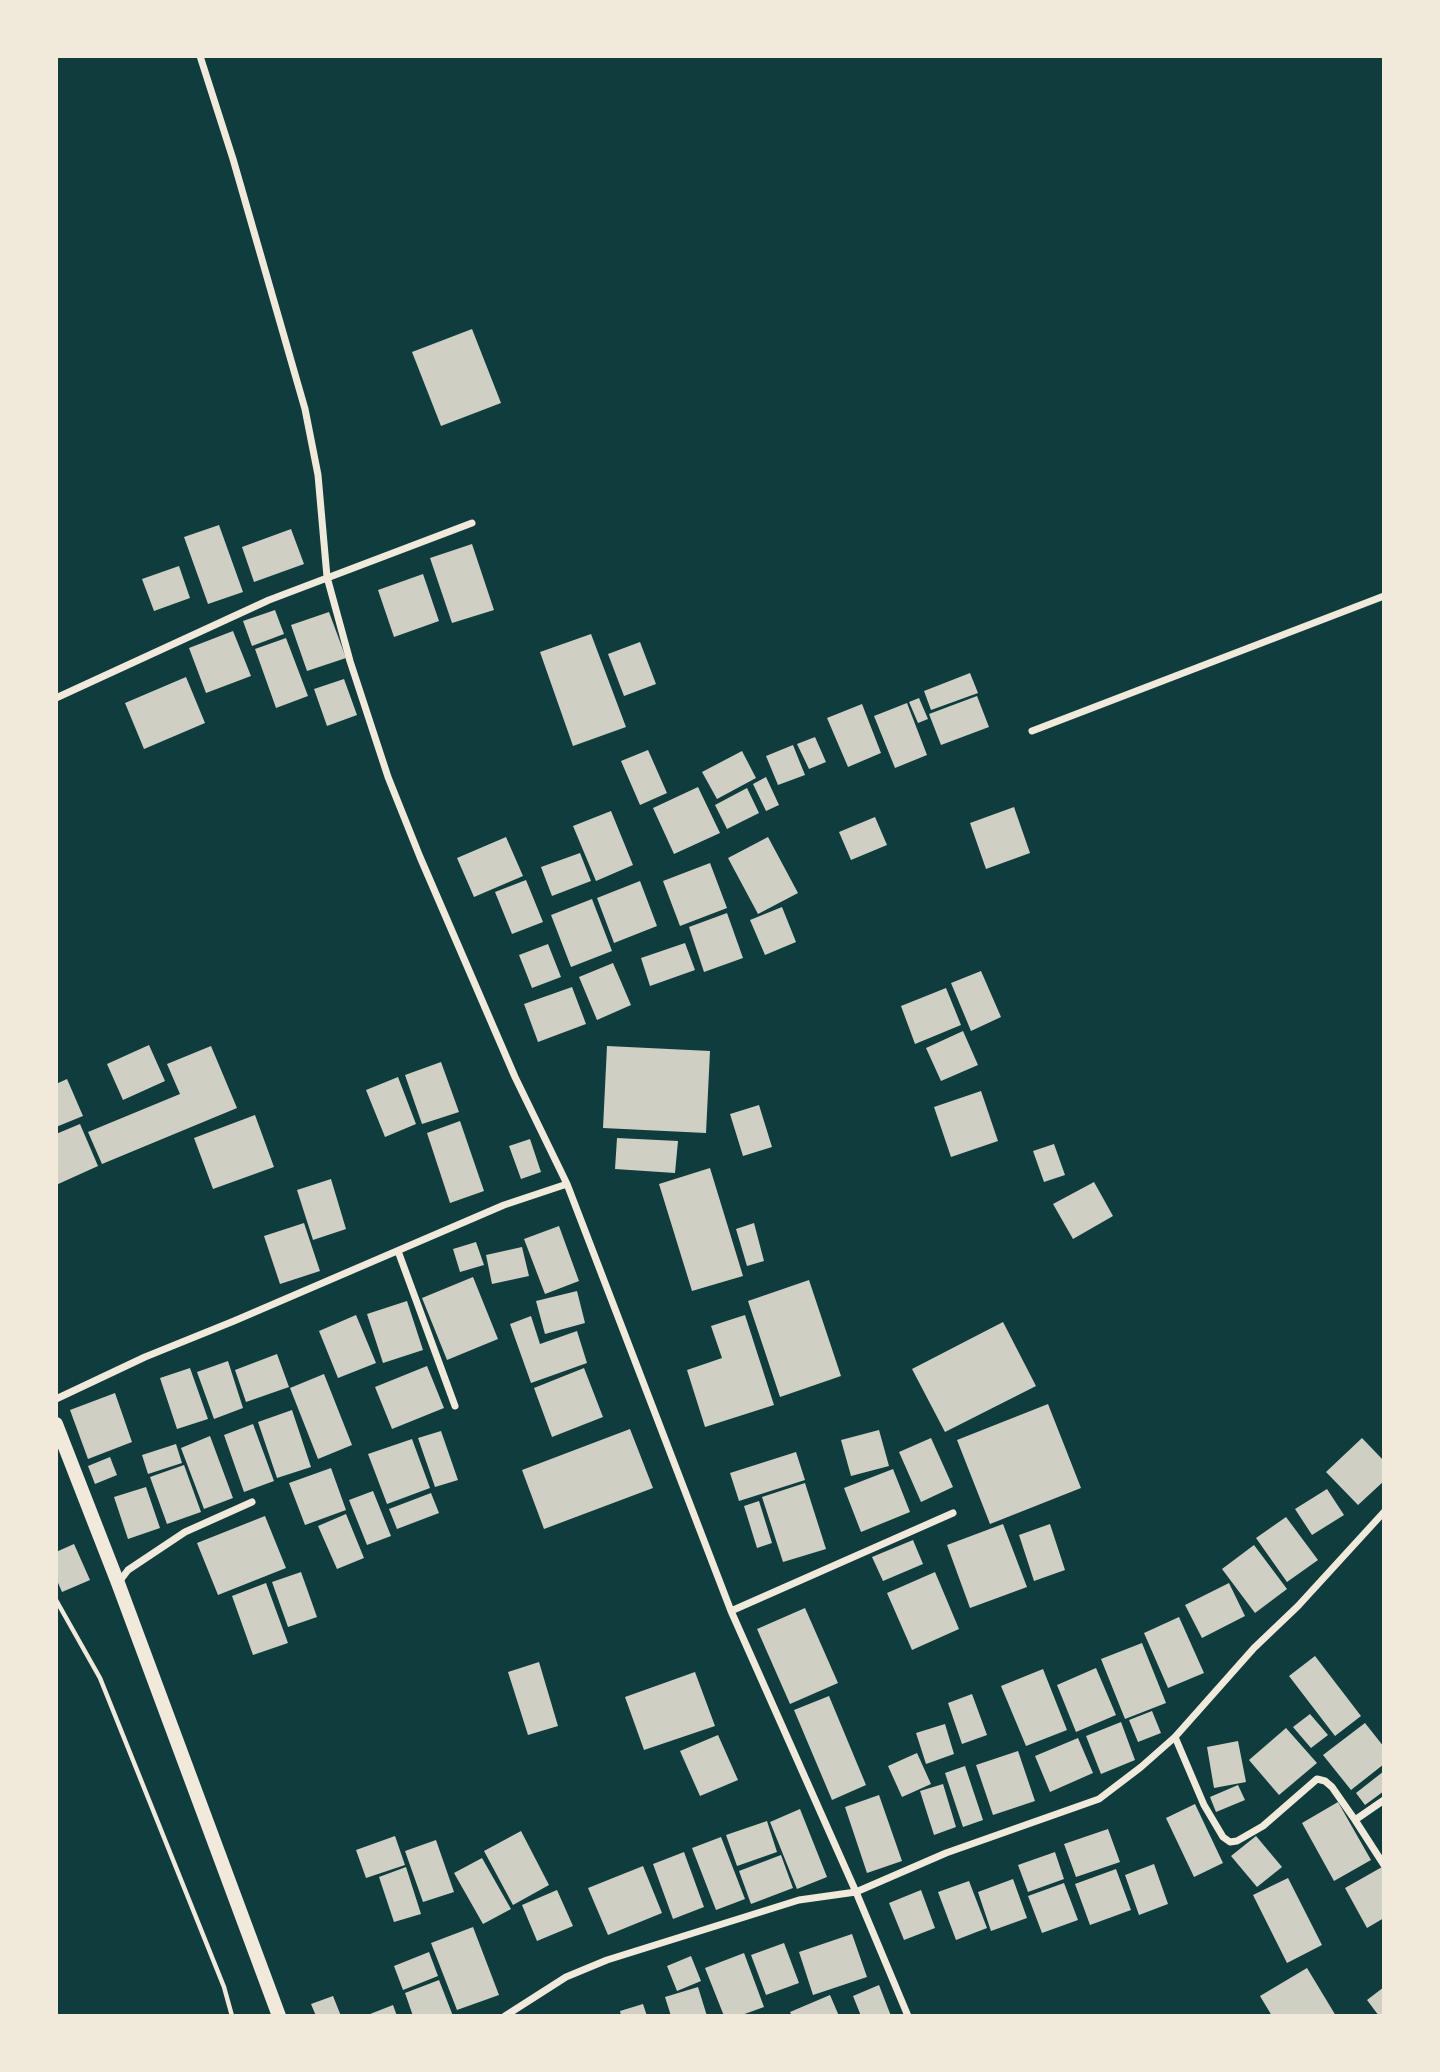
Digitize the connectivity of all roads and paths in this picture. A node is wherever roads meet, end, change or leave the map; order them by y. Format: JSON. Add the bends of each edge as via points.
{"nodes":[{"id":1,"x":200,"y":56,"type":"edge"},
{"id":2,"x":472,"y":523,"type":"dead end"},
{"id":3,"x":327,"y":577,"type":"junction"},
{"id":4,"x":1384,"y":596,"type":"edge"},
{"id":5,"x":56,"y":698,"type":"edge"},
{"id":6,"x":1032,"y":732,"type":"dead end"},
{"id":7,"x":567,"y":1184,"type":"junction"},
{"id":8,"x":398,"y":1251,"type":"junction"},
{"id":9,"x":56,"y":1399,"type":"edge"},
{"id":10,"x":455,"y":1406,"type":"dead end"},
{"id":11,"x":56,"y":1424,"type":"edge"},
{"id":12,"x":252,"y":1502,"type":"dead end"},
{"id":13,"x":1384,"y":1512,"type":"edge"},
{"id":14,"x":953,"y":1513,"type":"dead end"},
{"id":15,"x":1377,"y":1519,"type":"junction"},
{"id":16,"x":1384,"y":1526,"type":"edge"},
{"id":17,"x":118,"y":1583,"type":"junction"},
{"id":18,"x":56,"y":1600,"type":"edge"},
{"id":19,"x":731,"y":1611,"type":"junction"},
{"id":20,"x":1175,"y":1737,"type":"junction"},
{"id":21,"x":1384,"y":1800,"type":"edge"},
{"id":22,"x":1355,"y":1819,"type":"junction"},
{"id":23,"x":1384,"y":1865,"type":"edge"},
{"id":24,"x":856,"y":1892,"type":"junction"},
{"id":25,"x":232,"y":2016,"type":"edge"},
{"id":26,"x":279,"y":2016,"type":"edge"},
{"id":27,"x":505,"y":2016,"type":"edge"},
{"id":28,"x":908,"y":2016,"type":"edge"}],
"edges":[{"from":1,"to":3,"type":"street","via":[[305,409],[318,475]]},
{"from":2,"to":3,"type":"street"},
{"from":3,"to":5,"type":"street"},
{"from":3,"to":7,"type":"street","via":[[384,764],[420,858]]},
{"from":4,"to":6,"type":"street"},
{"from":7,"to":8,"type":"street","via":[[504,1205]]},
{"from":7,"to":19,"type":"street"},
{"from":8,"to":9,"type":"street"},
{"from":8,"to":10,"type":"street"},
{"from":11,"to":17,"type":"main road"},
{"from":12,"to":17,"type":"street","via":[[186,1532],[128,1570]]},
{"from":13,"to":15,"type":"street"},
{"from":14,"to":19,"type":"street"},
{"from":15,"to":16,"type":"street"},
{"from":15,"to":20,"type":"street"},
{"from":17,"to":26,"type":"main road"},
{"from":18,"to":25,"type":"path","via":[[100,1678]]},
{"from":19,"to":24,"type":"street"},
{"from":20,"to":22,"type":"street","via":[[1214,1826],[1230,1842],[1263,1826],[1317,1779],[1332,1787]]},
{"from":20,"to":24,"type":"street","via":[[1100,1799],[946,1853]]},
{"from":21,"to":22,"type":"street"},
{"from":22,"to":23,"type":"street"},
{"from":24,"to":27,"type":"street","via":[[799,1900],[607,1960],[566,1977]]},
{"from":24,"to":28,"type":"street"}]}
